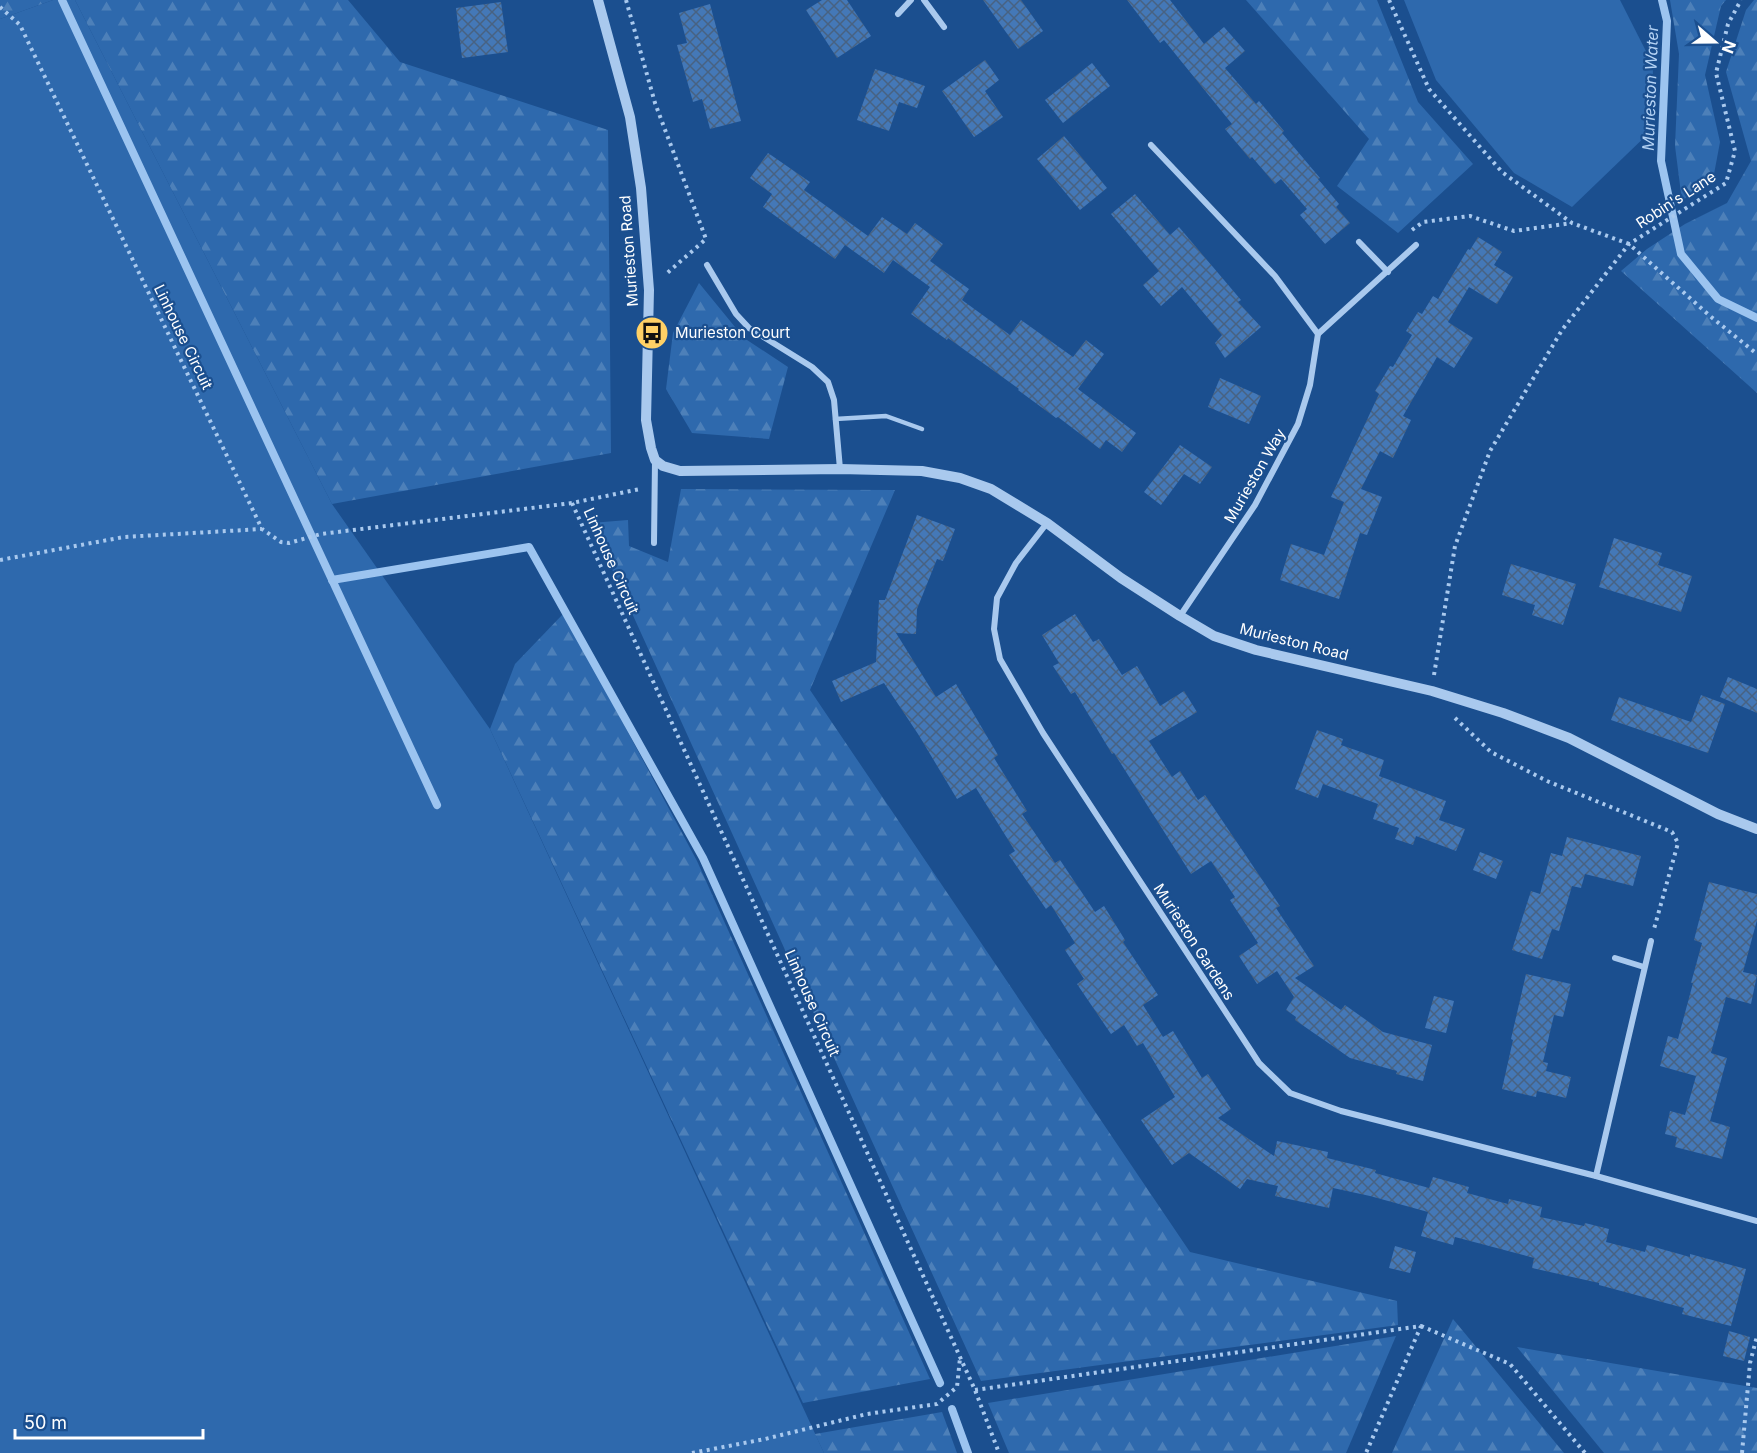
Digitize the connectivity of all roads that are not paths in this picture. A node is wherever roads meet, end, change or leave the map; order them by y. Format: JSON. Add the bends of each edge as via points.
{"nodes":[{"id":1,"x":598,"y":0,"type":"edge"},
{"id":2,"x":911,"y":0,"type":"edge"},
{"id":3,"x":924,"y":0,"type":"edge"},
{"id":4,"x":898,"y":14,"type":"dead end"},
{"id":5,"x":944,"y":27,"type":"dead end"},
{"id":6,"x":1151,"y":145,"type":"dead end"},
{"id":7,"x":1359,"y":242,"type":"dead end"},
{"id":8,"x":1416,"y":245,"type":"dead end"},
{"id":9,"x":707,"y":265,"type":"dead end"},
{"id":10,"x":1388,"y":272,"type":"junction"},
{"id":11,"x":1318,"y":334,"type":"junction"},
{"id":12,"x":835,"y":419,"type":"junction"},
{"id":13,"x":922,"y":429,"type":"dead end"},
{"id":14,"x":655,"y":460,"type":"junction"},
{"id":15,"x":840,"y":470,"type":"junction"},
{"id":16,"x":1047,"y":523,"type":"junction"},
{"id":17,"x":654,"y":543,"type":"dead end"},
{"id":18,"x":1180,"y":616,"type":"junction"},
{"id":19,"x":1757,"y":829,"type":"edge"},
{"id":20,"x":1651,"y":940,"type":"road end"},
{"id":21,"x":1615,"y":958,"type":"dead end"},
{"id":22,"x":1644,"y":967,"type":"junction"},
{"id":23,"x":1596,"y":1176,"type":"junction"},
{"id":24,"x":1757,"y":1221,"type":"edge"}],
"edges":[{"from":1,"to":14,"type":"street","name":"Murieston Road","via":[[630,117],[641,188],[649,290],[646,420]]},
{"from":2,"to":4,"type":"street"},
{"from":3,"to":5,"type":"street"},
{"from":6,"to":11,"type":"street","via":[[1275,276]]},
{"from":7,"to":10,"type":"street"},
{"from":8,"to":10,"type":"street"},
{"from":9,"to":12,"type":"street","via":[[736,314],[749,328],[812,367],[828,382]]},
{"from":10,"to":11,"type":"street"},
{"from":11,"to":18,"type":"street","name":"Murieston Way","via":[[1310,386],[1298,424],[1255,505]]},
{"from":12,"to":13,"type":"lane","via":[[886,416]]},
{"from":12,"to":15,"type":"street"},
{"from":14,"to":15,"type":"street","name":"Murieston Road","via":[[680,471]]},
{"from":14,"to":17,"type":"street"},
{"from":15,"to":16,"type":"street","name":"Murieston Road","via":[[922,471],[960,478],[991,489]]},
{"from":16,"to":18,"type":"street","name":"Murieston Road","via":[[1120,578]]},
{"from":16,"to":23,"type":"street","name":"Murieston Gardens","via":[[1016,563],[996,598],[994,629],[1000,659],[1042,733],[1259,1064],[1290,1092],[1341,1111]]},
{"from":18,"to":19,"type":"street","name":"Murieston Road","via":[[1214,636],[1256,651],[1432,691],[1503,713],[1569,738],[1719,814]]},
{"from":20,"to":22,"type":"street"},
{"from":21,"to":22,"type":"street"},
{"from":22,"to":23,"type":"street"},
{"from":23,"to":24,"type":"street","name":"Murieston Gardens"}]}
